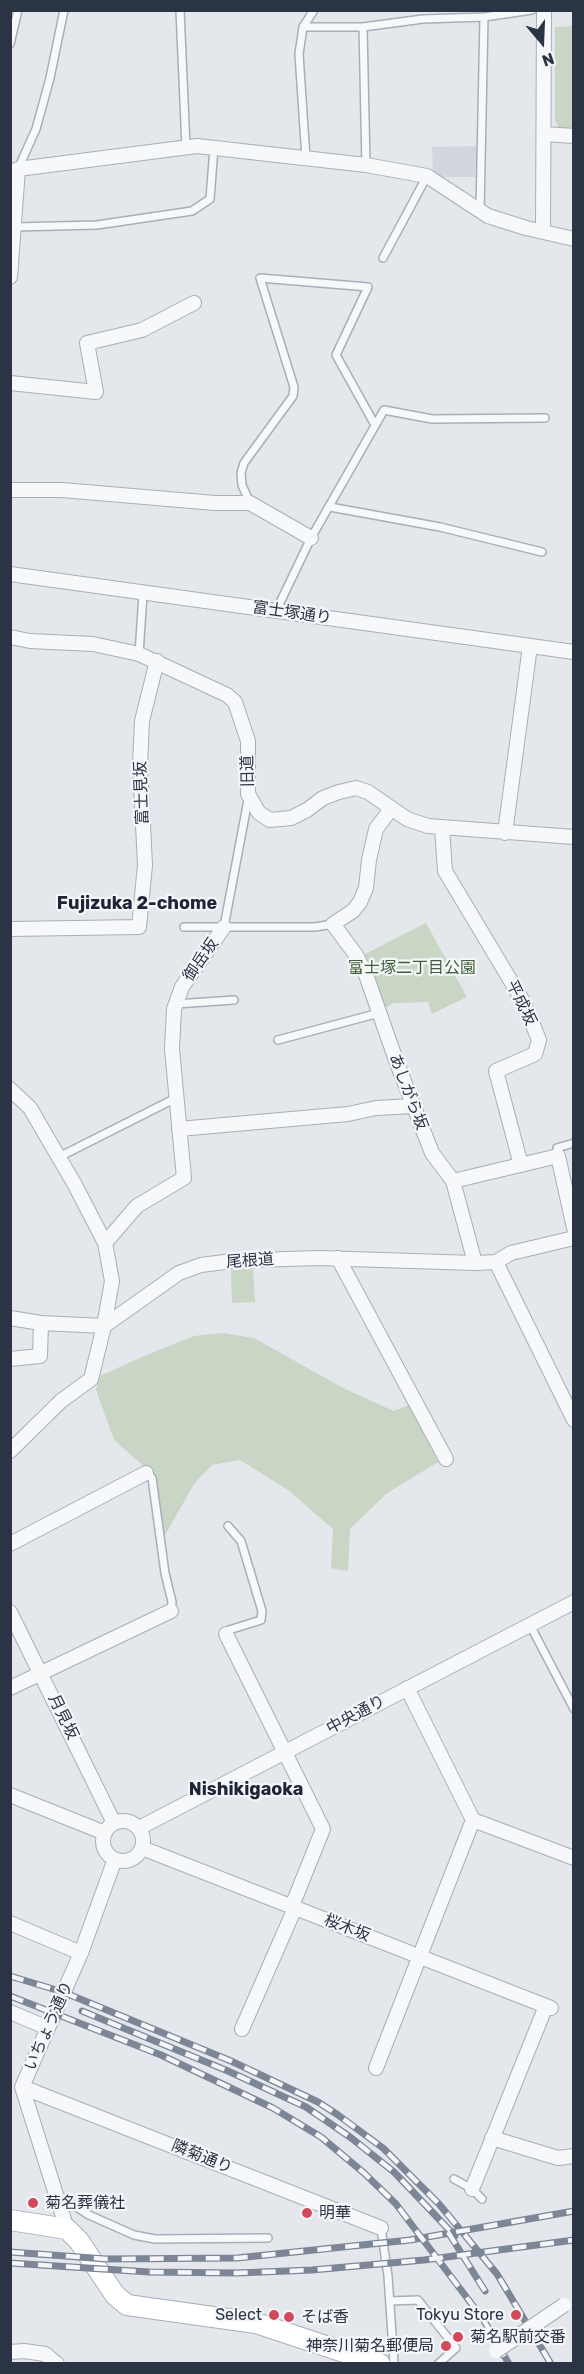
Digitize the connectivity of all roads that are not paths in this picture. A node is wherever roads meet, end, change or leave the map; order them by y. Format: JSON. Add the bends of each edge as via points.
{"nodes":[{"id":1,"x":18,"y":10,"type":"edge"},
{"id":2,"x":64,"y":10,"type":"edge"},
{"id":3,"x":180,"y":10,"type":"edge"},
{"id":4,"x":314,"y":10,"type":"edge"},
{"id":5,"x":532,"y":10,"type":"edge"},
{"id":6,"x":544,"y":10,"type":"edge"},
{"id":7,"x":423,"y":14,"type":"edge"},
{"id":8,"x":484,"y":17,"type":"junction"},
{"id":9,"x":303,"y":27,"type":"junction"},
{"id":10,"x":363,"y":27,"type":"junction"},
{"id":11,"x":10,"y":44,"type":"edge"},
{"id":12,"x":544,"y":134,"type":"junction"},
{"id":13,"x":573,"y":136,"type":"edge"},
{"id":14,"x":186,"y":147,"type":"junction"},
{"id":15,"x":214,"y":148,"type":"junction"},
{"id":16,"x":306,"y":158,"type":"junction"},
{"id":17,"x":366,"y":165,"type":"junction"},
{"id":18,"x":14,"y":168,"type":"edge"},
{"id":19,"x":427,"y":176,"type":"junction"},
{"id":20,"x":480,"y":211,"type":"junction"},
{"id":21,"x":12,"y":227,"type":"edge"},
{"id":22,"x":543,"y":232,"type":"junction"},
{"id":23,"x":573,"y":239,"type":"edge"},
{"id":24,"x":12,"y":248,"type":"edge"},
{"id":25,"x":383,"y":258,"type":"dead end"},
{"id":26,"x":10,"y":277,"type":"edge"},
{"id":27,"x":194,"y":303,"type":"dead end"},
{"id":28,"x":10,"y":383,"type":"edge"},
{"id":29,"x":545,"y":418,"type":"dead end"},
{"id":30,"x":375,"y":425,"type":"junction"},
{"id":31,"x":10,"y":490,"type":"edge"},
{"id":32,"x":250,"y":502,"type":"junction"},
{"id":33,"x":330,"y":507,"type":"junction"},
{"id":34,"x":311,"y":538,"type":"junction"},
{"id":35,"x":542,"y":552,"type":"dead end"},
{"id":36,"x":10,"y":574,"type":"edge"},
{"id":37,"x":143,"y":594,"type":"junction"},
{"id":38,"x":276,"y":611,"type":"junction"},
{"id":39,"x":10,"y":637,"type":"edge"},
{"id":40,"x":530,"y":646,"type":"junction"},
{"id":41,"x":570,"y":649,"type":"edge"},
{"id":42,"x":139,"y":654,"type":"junction"},
{"id":43,"x":157,"y":661,"type":"junction"},
{"id":44,"x":248,"y":794,"type":"junction"},
{"id":45,"x":391,"y":809,"type":"junction"},
{"id":46,"x":442,"y":828,"type":"junction"},
{"id":47,"x":506,"y":833,"type":"junction"},
{"id":48,"x":573,"y":837,"type":"edge"},
{"id":49,"x":333,"y":924,"type":"junction"},
{"id":50,"x":184,"y":927,"type":"dead end"},
{"id":51,"x":224,"y":927,"type":"junction"},
{"id":52,"x":10,"y":929,"type":"edge"},
{"id":53,"x":234,"y":1000,"type":"dead end"},
{"id":54,"x":176,"y":1005,"type":"junction"},
{"id":55,"x":379,"y":1013,"type":"junction"},
{"id":56,"x":278,"y":1040,"type":"dead end"},
{"id":57,"x":10,"y":1089,"type":"edge"},
{"id":58,"x":176,"y":1098,"type":"junction"},
{"id":59,"x":413,"y":1106,"type":"junction"},
{"id":60,"x":179,"y":1129,"type":"junction"},
{"id":61,"x":573,"y":1143,"type":"edge"},
{"id":62,"x":558,"y":1156,"type":"junction"},
{"id":63,"x":59,"y":1157,"type":"junction"},
{"id":64,"x":521,"y":1165,"type":"junction"},
{"id":65,"x":453,"y":1181,"type":"junction"},
{"id":66,"x":573,"y":1228,"type":"edge"},
{"id":67,"x":573,"y":1238,"type":"edge"},
{"id":68,"x":105,"y":1243,"type":"junction"},
{"id":69,"x":338,"y":1258,"type":"junction"},
{"id":70,"x":496,"y":1262,"type":"junction"},
{"id":71,"x":475,"y":1263,"type":"junction"},
{"id":72,"x":10,"y":1318,"type":"edge"},
{"id":73,"x":41,"y":1323,"type":"junction"},
{"id":74,"x":104,"y":1326,"type":"junction"},
{"id":75,"x":10,"y":1359,"type":"edge"},
{"id":76,"x":573,"y":1420,"type":"edge"},
{"id":77,"x":10,"y":1451,"type":"edge"},
{"id":78,"x":446,"y":1459,"type":"dead end"},
{"id":79,"x":146,"y":1473,"type":"joint"},
{"id":80,"x":228,"y":1526,"type":"dead end"},
{"id":81,"x":10,"y":1544,"type":"edge"},
{"id":82,"x":573,"y":1602,"type":"edge"},
{"id":83,"x":10,"y":1611,"type":"edge"},
{"id":84,"x":171,"y":1611,"type":"joint"},
{"id":85,"x":530,"y":1625,"type":"junction"},
{"id":86,"x":226,"y":1634,"type":"joint"},
{"id":87,"x":41,"y":1672,"type":"junction"},
{"id":88,"x":10,"y":1688,"type":"edge"},
{"id":89,"x":407,"y":1688,"type":"junction"},
{"id":90,"x":573,"y":1709,"type":"edge"},
{"id":91,"x":284,"y":1753,"type":"junction"},
{"id":92,"x":10,"y":1795,"type":"edge"},
{"id":93,"x":473,"y":1820,"type":"junction"},
{"id":94,"x":109,"y":1828,"type":"junction"},
{"id":95,"x":139,"y":1828,"type":"junction"},
{"id":96,"x":142,"y":1848,"type":"junction"},
{"id":97,"x":573,"y":1858,"type":"edge"},
{"id":98,"x":115,"y":1859,"type":"junction"},
{"id":99,"x":293,"y":1907,"type":"junction"},
{"id":100,"x":10,"y":1923,"type":"edge"},
{"id":101,"x":81,"y":1953,"type":"junction"},
{"id":102,"x":418,"y":1956,"type":"junction"},
{"id":103,"x":10,"y":2012,"type":"edge"},
{"id":104,"x":48,"y":2028,"type":"junction"},
{"id":105,"x":242,"y":2029,"type":"dead end"},
{"id":106,"x":375,"y":2068,"type":"dead end"},
{"id":107,"x":22,"y":2087,"type":"junction"},
{"id":108,"x":492,"y":2138,"type":"junction"},
{"id":109,"x":573,"y":2156,"type":"edge"},
{"id":110,"x":454,"y":2178,"type":"dead end"},
{"id":111,"x":56,"y":2193,"type":"junction"},
{"id":112,"x":477,"y":2194,"type":"joint"},
{"id":113,"x":10,"y":2220,"type":"edge"},
{"id":114,"x":381,"y":2228,"type":"joint"},
{"id":115,"x":67,"y":2229,"type":"junction"},
{"id":116,"x":268,"y":2238,"type":"dead end"},
{"id":117,"x":390,"y":2301,"type":"junction"},
{"id":118,"x":564,"y":2306,"type":"dead end"},
{"id":119,"x":496,"y":2351,"type":"dead end"},
{"id":120,"x":10,"y":2352,"type":"edge"},
{"id":121,"x":57,"y":2364,"type":"edge"},
{"id":122,"x":380,"y":2364,"type":"edge"},
{"id":123,"x":394,"y":2364,"type":"edge"},
{"id":124,"x":438,"y":2364,"type":"edge"}],
"edges":[{"from":1,"to":11,"type":"lane"},
{"from":2,"to":18,"type":"lane","via":[[36,129]]},
{"from":3,"to":14,"type":"lane"},
{"from":4,"to":9,"type":"lane"},
{"from":5,"to":8,"type":"lane"},
{"from":6,"to":12,"type":"street"},
{"from":7,"to":8,"type":"lane"},
{"from":7,"to":10,"type":"lane"},
{"from":8,"to":20,"type":"lane"},
{"from":9,"to":10,"type":"lane"},
{"from":9,"to":16,"type":"lane","via":[[299,54]]},
{"from":10,"to":17,"type":"lane"},
{"from":12,"to":13,"type":"street"},
{"from":12,"to":22,"type":"street"},
{"from":14,"to":15,"type":"street"},
{"from":14,"to":18,"type":"street"},
{"from":15,"to":16,"type":"street"},
{"from":15,"to":21,"type":"lane","via":[[210,199],[192,211],[98,225]]},
{"from":16,"to":17,"type":"street"},
{"from":17,"to":19,"type":"street"},
{"from":18,"to":21,"type":"street"},
{"from":19,"to":20,"type":"street"},
{"from":19,"to":25,"type":"lane"},
{"from":20,"to":22,"type":"street"},
{"from":21,"to":24,"type":"street"},
{"from":22,"to":23,"type":"street"},
{"from":24,"to":26,"type":"street"},
{"from":27,"to":28,"type":"street","via":[[142,330],[87,343],[96,392]]},
{"from":29,"to":30,"type":"lane","via":[[432,419],[384,410]]},
{"from":30,"to":32,"type":"lane","via":[[336,355],[368,287],[260,278],[294,387],[293,396],[244,462],[242,485]]},
{"from":30,"to":33,"type":"lane"},
{"from":31,"to":32,"type":"street"},
{"from":32,"to":34,"type":"street"},
{"from":33,"to":34,"type":"lane"},
{"from":33,"to":35,"type":"lane","via":[[440,527]]},
{"from":34,"to":38,"type":"lane"},
{"from":36,"to":37,"type":"street","name":"富士塚通り"},
{"from":37,"to":38,"type":"street","name":"富士塚通り"},
{"from":37,"to":42,"type":"lane"},
{"from":38,"to":40,"type":"street","name":"富士塚通り"},
{"from":39,"to":42,"type":"street","name":"旧道","via":[[93,644]]},
{"from":40,"to":41,"type":"street","name":"富士塚通り"},
{"from":40,"to":47,"type":"street"},
{"from":42,"to":43,"type":"street","name":"旧道"},
{"from":43,"to":44,"type":"street","name":"旧道","via":[[235,702],[248,741]]},
{"from":43,"to":52,"type":"street","name":"富士見坂","via":[[142,721],[145,865],[139,927]]},
{"from":44,"to":45,"type":"street","name":"旧道","via":[[259,813],[270,820],[291,818],[323,798],[356,788]]},
{"from":44,"to":51,"type":"lane","name":"御岳坂"},
{"from":45,"to":46,"type":"street","name":"旧道","via":[[407,819]]},
{"from":45,"to":49,"type":"street","via":[[376,829],[360,902]]},
{"from":46,"to":47,"type":"street","name":"旧道"},
{"from":46,"to":64,"type":"street","name":"平成坂","via":[[445,871],[524,1003],[539,1040],[535,1054],[495,1071]]},
{"from":47,"to":48,"type":"street","name":"旧道"},
{"from":49,"to":51,"type":"lane"},
{"from":49,"to":55,"type":"street","name":"あしがら坂","via":[[365,972]]},
{"from":50,"to":51,"type":"lane"},
{"from":51,"to":54,"type":"street","name":"御岳坂","via":[[182,987]]},
{"from":53,"to":54,"type":"lane"},
{"from":54,"to":58,"type":"street","name":"御岳坂","via":[[171,1049]]},
{"from":55,"to":56,"type":"lane"},
{"from":55,"to":59,"type":"street","name":"あしがら坂"},
{"from":57,"to":63,"type":"street","via":[[30,1108]]},
{"from":58,"to":60,"type":"street","name":"御岳坂"},
{"from":58,"to":63,"type":"lane"},
{"from":59,"to":60,"type":"street"},
{"from":59,"to":65,"type":"street","name":"あしがら坂","via":[[432,1153]]},
{"from":60,"to":68,"type":"street","name":"御岳坂","via":[[184,1178],[137,1206]]},
{"from":61,"to":62,"type":"lane","via":[[557,1148]]},
{"from":62,"to":64,"type":"street"},
{"from":62,"to":66,"type":"street"},
{"from":63,"to":68,"type":"street"},
{"from":64,"to":65,"type":"street"},
{"from":65,"to":71,"type":"street","name":"あしがら坂"},
{"from":67,"to":70,"type":"street","name":"尾根道","via":[[511,1253]]},
{"from":68,"to":74,"type":"street","via":[[112,1281]]},
{"from":69,"to":71,"type":"street","name":"尾根道"},
{"from":69,"to":74,"type":"street","name":"尾根道","via":[[201,1265],[179,1273]]},
{"from":69,"to":78,"type":"street"},
{"from":70,"to":71,"type":"street","name":"尾根道"},
{"from":70,"to":76,"type":"street"},
{"from":72,"to":73,"type":"street"},
{"from":73,"to":74,"type":"street"},
{"from":73,"to":75,"type":"street","via":[[40,1356]]},
{"from":74,"to":77,"type":"street","via":[[90,1379],[61,1401]]},
{"from":79,"to":81,"type":"street"},
{"from":79,"to":84,"type":"lane","via":[[152,1478]]},
{"from":80,"to":86,"type":"lane","via":[[241,1541],[262,1611],[261,1620]]},
{"from":82,"to":85,"type":"street","name":"中央通り"},
{"from":83,"to":87,"type":"street","name":"月見坂"},
{"from":84,"to":87,"type":"street"},
{"from":85,"to":89,"type":"street","name":"中央通り"},
{"from":85,"to":90,"type":"lane"},
{"from":86,"to":91,"type":"street"},
{"from":87,"to":88,"type":"street"},
{"from":87,"to":94,"type":"street","name":"月見坂"},
{"from":89,"to":91,"type":"street","name":"中央通り"},
{"from":89,"to":93,"type":"street"},
{"from":91,"to":95,"type":"street","name":"中央通り"},
{"from":91,"to":99,"type":"street","via":[[323,1829]]},
{"from":92,"to":94,"type":"street"},
{"from":93,"to":97,"type":"street"},
{"from":93,"to":102,"type":"street"},
{"from":94,"to":95,"type":"street","via":[[130,1822]]},
{"from":94,"to":98,"type":"street","via":[[104,1839],[106,1850]]},
{"from":95,"to":96,"type":"street"},
{"from":96,"to":98,"type":"street","via":[[133,1858]]},
{"from":96,"to":99,"type":"street","name":"桜木坂"},
{"from":98,"to":101,"type":"street","name":"いちょう通り"},
{"from":99,"to":102,"type":"street","name":"桜木坂"},
{"from":99,"to":105,"type":"street"},
{"from":100,"to":101,"type":"street"},
{"from":101,"to":104,"type":"street","name":"いちょう通り"},
{"from":102,"to":106,"type":"street"},
{"from":102,"to":108,"type":"street","name":"桜木坂","via":[[549,2007]]},
{"from":103,"to":104,"type":"street"},
{"from":104,"to":107,"type":"street","name":"いちょう通り"},
{"from":107,"to":111,"type":"street","name":"いちょう通り"},
{"from":107,"to":114,"type":"street","name":"隣菊通り"},
{"from":108,"to":109,"type":"street","via":[[558,2158]]},
{"from":108,"to":112,"type":"street"},
{"from":110,"to":112,"type":"lane"},
{"from":111,"to":115,"type":"street","name":"いちょう通り"},
{"from":111,"to":116,"type":"lane","via":[[88,2215],[134,2235],[155,2239]]},
{"from":113,"to":115,"type":"street"},
{"from":114,"to":117,"type":"lane"},
{"from":115,"to":122,"type":"street","via":[[115,2295],[127,2305],[256,2323]]},
{"from":117,"to":123,"type":"lane"},
{"from":117,"to":124,"type":"lane","via":[[418,2300],[456,2348]]},
{"from":118,"to":119,"type":"street","bridge":true},
{"from":120,"to":121,"type":"street","via":[[45,2354]]}]}
